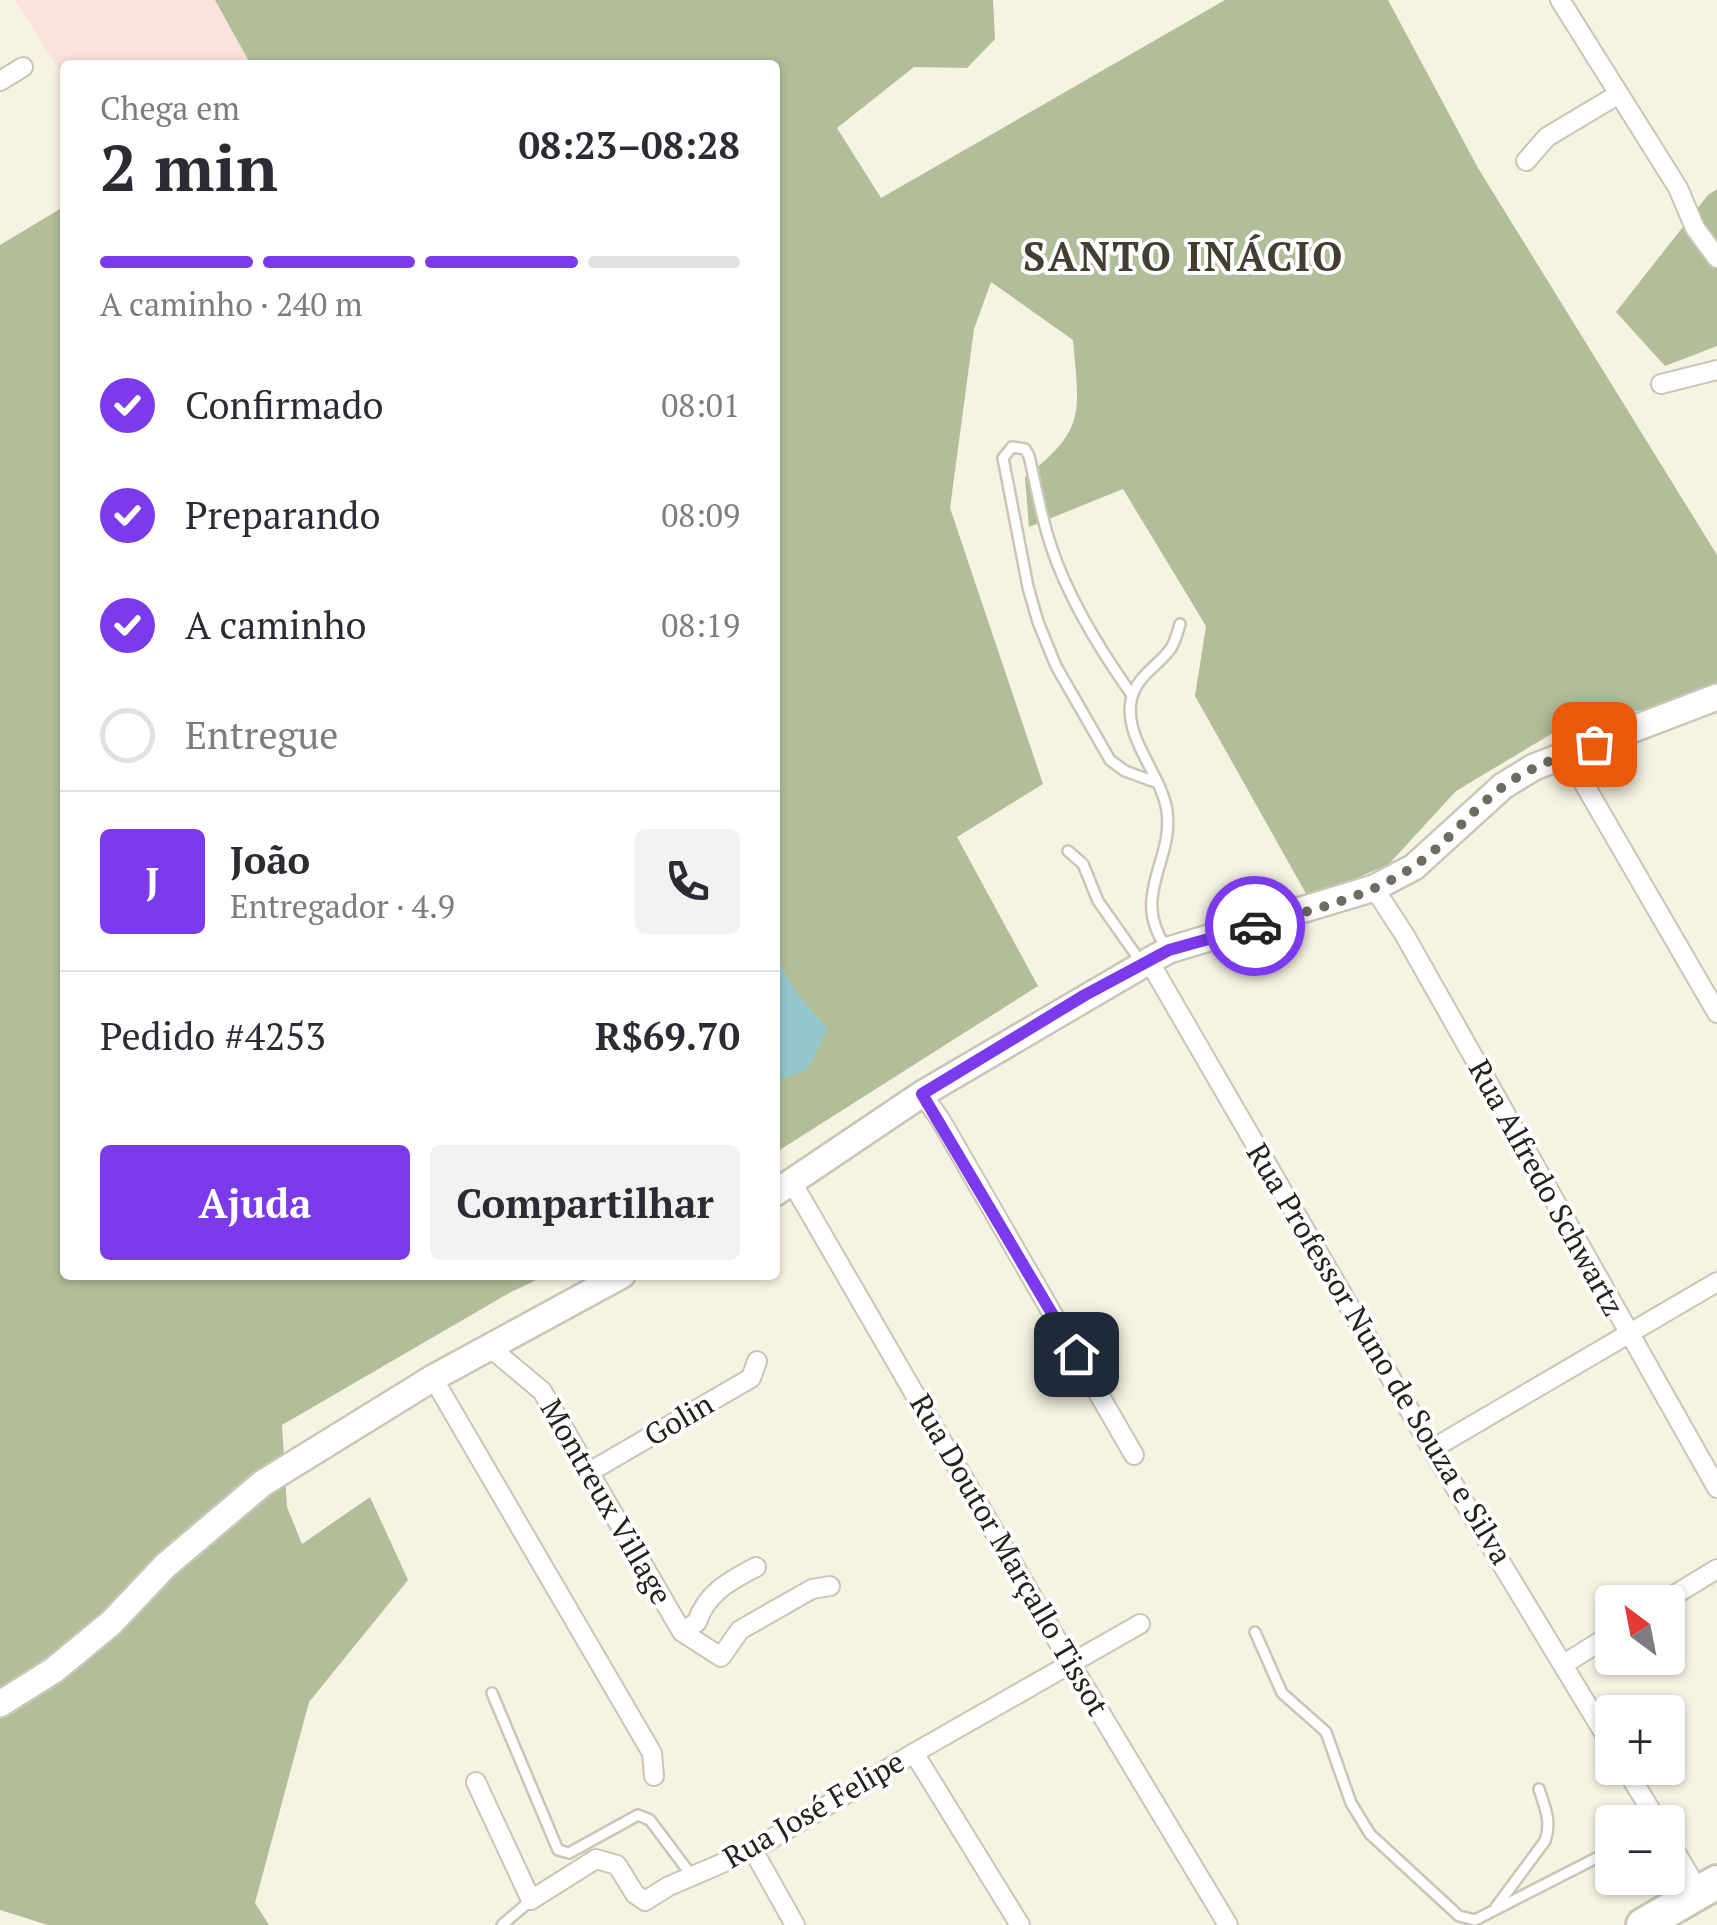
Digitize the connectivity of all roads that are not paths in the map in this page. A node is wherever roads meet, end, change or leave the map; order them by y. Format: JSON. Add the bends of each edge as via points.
{"nodes":[{"id":1,"x":1560,"y":0,"type":"edge"},
{"id":2,"x":22,"y":67,"type":"dead end"},
{"id":3,"x":0,"y":81,"type":"edge"},
{"id":4,"x":1619,"y":94,"type":"junction"},
{"id":5,"x":1526,"y":161,"type":"dead end"},
{"id":6,"x":1717,"y":258,"type":"edge"},
{"id":7,"x":1717,"y":370,"type":"edge"},
{"id":8,"x":1661,"y":384,"type":"dead end"},
{"id":9,"x":1180,"y":624,"type":"dead end"},
{"id":10,"x":1132,"y":695,"type":"junction"},
{"id":11,"x":1717,"y":697,"type":"edge"},
{"id":12,"x":1563,"y":756,"type":"junction"},
{"id":13,"x":1155,"y":782,"type":"junction"},
{"id":14,"x":1068,"y":851,"type":"dead end"},
{"id":15,"x":1374,"y":888,"type":"junction"},
{"id":16,"x":1154,"y":958,"type":"junction"},
{"id":17,"x":1717,"y":1013,"type":"edge"},
{"id":18,"x":922,"y":1094,"type":"junction"},
{"id":19,"x":784,"y":1188,"type":"edge"},
{"id":20,"x":613,"y":1280,"type":"edge"},
{"id":21,"x":1717,"y":1282,"type":"edge"},
{"id":22,"x":1627,"y":1333,"type":"junction"},
{"id":23,"x":494,"y":1344,"type":"junction"},
{"id":24,"x":757,"y":1361,"type":"dead end"},
{"id":25,"x":433,"y":1378,"type":"junction"},
{"id":26,"x":1432,"y":1449,"type":"junction"},
{"id":27,"x":1134,"y":1455,"type":"dead end"},
{"id":28,"x":591,"y":1472,"type":"junction"},
{"id":29,"x":1717,"y":1488,"type":"edge"},
{"id":30,"x":756,"y":1567,"type":"dead end"},
{"id":31,"x":1717,"y":1569,"type":"edge"},
{"id":32,"x":830,"y":1586,"type":"dead end"},
{"id":33,"x":1685,"y":1589,"type":"edge"},
{"id":34,"x":1140,"y":1624,"type":"dead end"},
{"id":35,"x":682,"y":1632,"type":"junction"},
{"id":36,"x":1255,"y":1632,"type":"dead end"},
{"id":37,"x":1595,"y":1645,"type":"edge"},
{"id":38,"x":1071,"y":1664,"type":"junction"},
{"id":39,"x":1564,"y":1664,"type":"junction"},
{"id":40,"x":492,"y":1693,"type":"dead end"},
{"id":41,"x":0,"y":1704,"type":"edge"},
{"id":42,"x":1595,"y":1717,"type":"edge"},
{"id":43,"x":914,"y":1753,"type":"junction"},
{"id":44,"x":654,"y":1776,"type":"dead end"},
{"id":45,"x":476,"y":1782,"type":"dead end"},
{"id":46,"x":1539,"y":1789,"type":"dead end"},
{"id":47,"x":753,"y":1850,"type":"junction"},
{"id":48,"x":1595,"y":1859,"type":"edge"},
{"id":49,"x":1685,"y":1859,"type":"edge"},
{"id":50,"x":692,"y":1876,"type":"junction"},
{"id":51,"x":1708,"y":1887,"type":"edge"},
{"id":52,"x":532,"y":1900,"type":"junction"},
{"id":53,"x":1495,"y":1910,"type":"junction"},
{"id":54,"x":502,"y":1925,"type":"edge"},
{"id":55,"x":796,"y":1925,"type":"edge"},
{"id":56,"x":1020,"y":1925,"type":"edge"},
{"id":57,"x":1228,"y":1925,"type":"edge"},
{"id":58,"x":1643,"y":1925,"type":"edge"}],
"edges":[{"from":1,"to":4,"type":"street"},
{"from":2,"to":3,"type":"street"},
{"from":4,"to":5,"type":"street","via":[[1547,137]]},
{"from":4,"to":6,"type":"street"},
{"from":7,"to":8,"type":"street"},
{"from":9,"to":10,"type":"lane","via":[[1171,650]]},
{"from":10,"to":13,"type":"lane","via":[[1130,710]]},
{"from":10,"to":13,"type":"lane","via":[[1059,567],[1029,456],[1012,447],[1002,458],[1024,568],[1056,666],[1110,760]]},
{"from":11,"to":12,"type":"street"},
{"from":12,"to":15,"type":"street","via":[[1504,786],[1414,867]]},
{"from":12,"to":17,"type":"street"},
{"from":13,"to":16,"type":"lane","via":[[1167,812],[1150,892],[1159,937]]},
{"from":14,"to":16,"type":"lane","via":[[1083,864],[1098,900]]},
{"from":15,"to":16,"type":"street"},
{"from":15,"to":22,"type":"street","name":"Rua Alfredo Schwartz"},
{"from":16,"to":18,"type":"street"},
{"from":16,"to":26,"type":"street","name":"Rua Professor Nuno de Souza e Silva"},
{"from":18,"to":19,"type":"street"},
{"from":18,"to":27,"type":"street"},
{"from":19,"to":38,"type":"street","name":"Rua Doutor Marçallo Tissot"},
{"from":20,"to":23,"type":"street"},
{"from":21,"to":22,"type":"street"},
{"from":22,"to":26,"type":"street"},
{"from":22,"to":29,"type":"street","name":"Rua Alfredo Schwartz"},
{"from":23,"to":25,"type":"street"},
{"from":23,"to":28,"type":"street","name":"Montreux Village","via":[[542,1391]]},
{"from":24,"to":28,"type":"street","name":"Golin","via":[[751,1378]]},
{"from":25,"to":41,"type":"street","via":[[263,1483],[166,1565],[111,1623]]},
{"from":25,"to":44,"type":"street","via":[[652,1753]]},
{"from":26,"to":39,"type":"street","name":"Rua Professor Nuno de Souza e Silva"},
{"from":28,"to":35,"type":"street","name":"Montreux Village"},
{"from":30,"to":35,"type":"street","via":[[718,1588],[697,1622]]},
{"from":31,"to":33,"type":"street"},
{"from":32,"to":35,"type":"street","name":"Montreux Village","via":[[812,1589],[740,1630],[721,1657]]},
{"from":34,"to":38,"type":"street","name":"Rua José Felipe"},
{"from":36,"to":53,"type":"lane","via":[[1282,1693],[1326,1732],[1351,1803],[1370,1834],[1460,1916],[1475,1920]]},
{"from":37,"to":39,"type":"street"},
{"from":38,"to":43,"type":"street","name":"Rua José Felipe"},
{"from":38,"to":57,"type":"street","name":"Rua Doutor Marçallo Tissot"},
{"from":39,"to":42,"type":"street","name":"Rua Professor Nuno de Souza e Silva"},
{"from":40,"to":50,"type":"lane","via":[[558,1850],[569,1852],[638,1815],[650,1820]]},
{"from":43,"to":47,"type":"street","name":"Rua José Felipe"},
{"from":43,"to":56,"type":"street"},
{"from":45,"to":52,"type":"street"},
{"from":46,"to":53,"type":"lane","via":[[1549,1818],[1545,1841]]},
{"from":47,"to":50,"type":"street","name":"Rua José Felipe"},
{"from":47,"to":55,"type":"street"},
{"from":48,"to":53,"type":"lane"},
{"from":49,"to":51,"type":"street"},
{"from":50,"to":52,"type":"street","name":"Rua José Felipe","via":[[645,1901],[617,1865],[596,1859]]},
{"from":51,"to":58,"type":"highway"},
{"from":52,"to":54,"type":"lane","name":"Rua José Felipe"}]}
